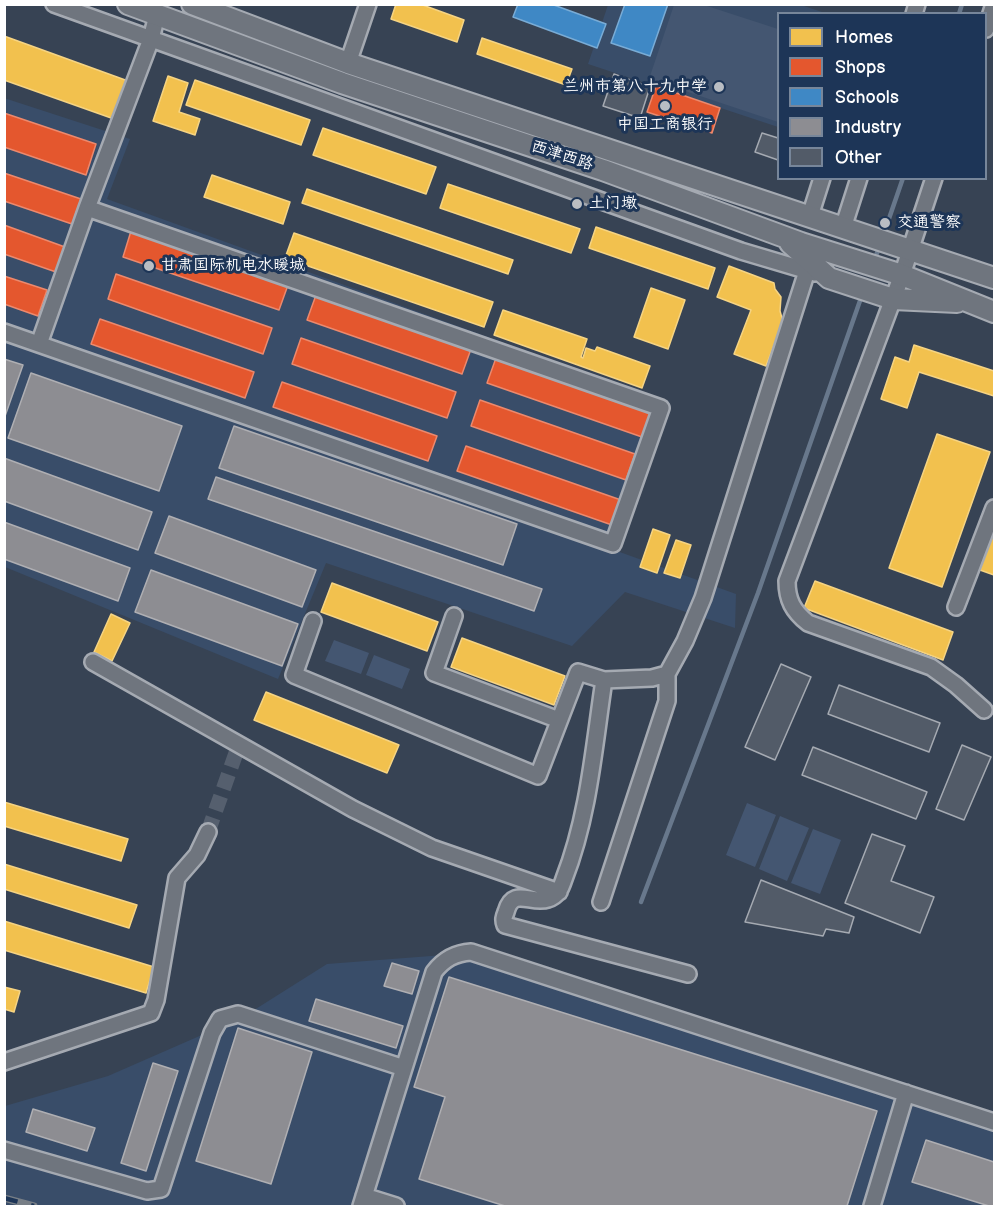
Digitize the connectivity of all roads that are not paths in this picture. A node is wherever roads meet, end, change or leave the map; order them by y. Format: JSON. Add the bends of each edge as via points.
{"nodes":[{"id":1,"x":54,"y":4,"type":"edge"},
{"id":2,"x":128,"y":4,"type":"edge"},
{"id":3,"x":192,"y":4,"type":"edge"},
{"id":4,"x":368,"y":4,"type":"edge"},
{"id":5,"x":994,"y":4,"type":"edge"},
{"id":6,"x":157,"y":15,"type":"junction"},
{"id":7,"x":987,"y":26,"type":"edge"},
{"id":8,"x":150,"y":39,"type":"junction"},
{"id":9,"x":348,"y":63,"type":"junction"},
{"id":10,"x":821,"y":180,"type":"edge"},
{"id":11,"x":859,"y":180,"type":"edge"},
{"id":12,"x":933,"y":180,"type":"edge"},
{"id":13,"x":87,"y":208,"type":"junction"},
{"id":14,"x":810,"y":216,"type":"junction"},
{"id":15,"x":851,"y":230,"type":"junction"},
{"id":16,"x":784,"y":237,"type":"junction"},
{"id":17,"x":905,"y":248,"type":"junction"},
{"id":18,"x":807,"y":271,"type":"junction"},
{"id":19,"x":896,"y":273,"type":"junction"},
{"id":20,"x":829,"y":278,"type":"junction"},
{"id":21,"x":994,"y":278,"type":"edge"},
{"id":22,"x":892,"y":299,"type":"junction"},
{"id":23,"x":971,"y":302,"type":"junction"},
{"id":24,"x":994,"y":312,"type":"edge"},
{"id":25,"x":4,"y":332,"type":"edge"},
{"id":26,"x":39,"y":344,"type":"junction"},
{"id":27,"x":994,"y":508,"type":"edge"},
{"id":28,"x":956,"y":607,"type":"dead end"},
{"id":29,"x":454,"y":616,"type":"dead end"},
{"id":30,"x":313,"y":621,"type":"dead end"},
{"id":31,"x":93,"y":662,"type":"dead end"},
{"id":32,"x":667,"y":674,"type":"junction"},
{"id":33,"x":604,"y":680,"type":"junction"},
{"id":34,"x":984,"y":710,"type":"dead end"},
{"id":35,"x":559,"y":720,"type":"junction"},
{"id":36,"x":208,"y":832,"type":"tunnel mouth"},
{"id":37,"x":559,"y":892,"type":"junction"},
{"id":38,"x":601,"y":902,"type":"dead end"},
{"id":39,"x":688,"y":974,"type":"dead end"},
{"id":40,"x":4,"y":1062,"type":"edge"},
{"id":41,"x":404,"y":1068,"type":"junction"},
{"id":42,"x":906,"y":1093,"type":"junction"},
{"id":43,"x":994,"y":1122,"type":"edge"},
{"id":44,"x":4,"y":1150,"type":"edge"},
{"id":45,"x":362,"y":1201,"type":"edge"},
{"id":46,"x":396,"y":1206,"type":"edge"},
{"id":47,"x":872,"y":1206,"type":"edge"}],
"edges":[{"from":1,"to":8,"type":"street"},
{"from":2,"to":6,"type":"main road","name":"西津西路"},
{"from":3,"to":9,"type":"main road","name":"西津西路"},
{"from":4,"to":9,"type":"street"},
{"from":5,"to":7,"type":"street"},
{"from":6,"to":8,"type":"street"},
{"from":6,"to":16,"type":"main road","name":"西津西路"},
{"from":8,"to":13,"type":"street"},
{"from":8,"to":18,"type":"street","via":[[741,251]]},
{"from":9,"to":14,"type":"main road","name":"西津西路"},
{"from":10,"to":14,"type":"street"},
{"from":11,"to":15,"type":"street"},
{"from":12,"to":17,"type":"street"},
{"from":13,"to":26,"type":"street"},
{"from":13,"to":26,"type":"street","via":[[661,408],[613,544]]},
{"from":14,"to":15,"type":"main road","name":"西津西路"},
{"from":15,"to":17,"type":"main road","name":"西津西路"},
{"from":16,"to":19,"type":"main road","name":"西津西路"},
{"from":16,"to":20,"type":"main road"},
{"from":17,"to":19,"type":"street"},
{"from":17,"to":21,"type":"main road","name":"西津西路"},
{"from":18,"to":20,"type":"street"},
{"from":18,"to":32,"type":"street","via":[[703,598]]},
{"from":19,"to":22,"type":"street"},
{"from":19,"to":23,"type":"main road","name":"西津西路"},
{"from":20,"to":22,"type":"main road"},
{"from":22,"to":23,"type":"main road"},
{"from":22,"to":34,"type":"street","via":[[787,581],[787,594],[798,615],[808,623],[931,667]]},
{"from":23,"to":24,"type":"main road","name":"西津西路"},
{"from":25,"to":26,"type":"street"},
{"from":27,"to":28,"type":"street"},
{"from":29,"to":35,"type":"street","via":[[434,673]]},
{"from":30,"to":35,"type":"street","via":[[294,675],[538,776]]},
{"from":31,"to":37,"type":"street","via":[[237,749],[432,848]]},
{"from":32,"to":33,"type":"street"},
{"from":32,"to":38,"type":"street","via":[[667,700]]},
{"from":33,"to":35,"type":"street","via":[[578,672]]},
{"from":33,"to":37,"type":"street","via":[[585,808],[575,852]]},
{"from":36,"to":40,"type":"street","via":[[197,855],[177,878],[151,1013]]},
{"from":37,"to":39,"type":"street","via":[[547,900],[516,898],[508,904],[505,926]]},
{"from":41,"to":42,"type":"street","via":[[434,972],[447,959],[471,952]]},
{"from":41,"to":44,"type":"street","via":[[238,1014],[220,1019],[212,1033],[161,1189],[147,1191]]},
{"from":41,"to":45,"type":"street"},
{"from":42,"to":43,"type":"street"},
{"from":42,"to":47,"type":"street"},
{"from":45,"to":46,"type":"street"}]}
